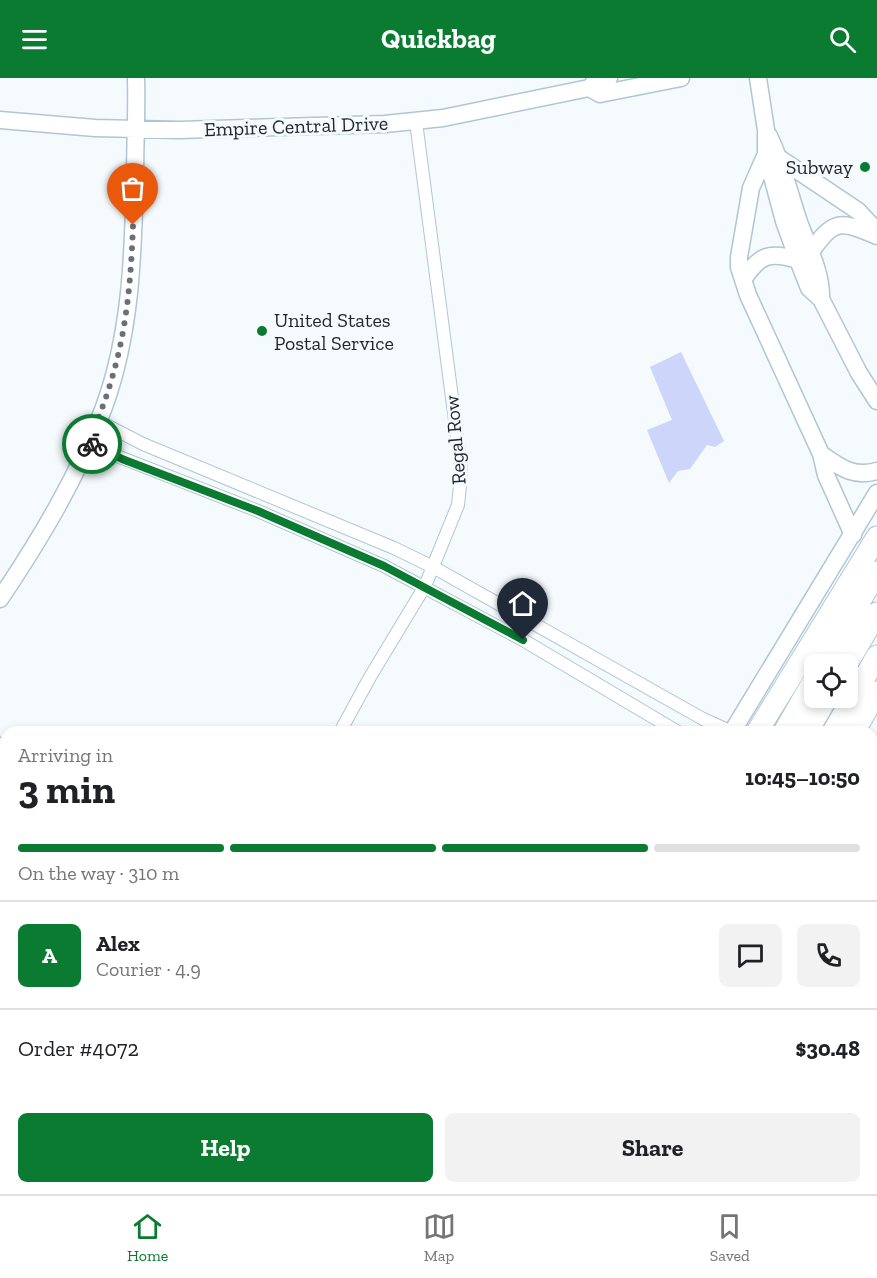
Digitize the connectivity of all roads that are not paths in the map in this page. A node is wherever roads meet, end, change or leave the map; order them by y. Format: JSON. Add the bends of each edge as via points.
{"nodes":[{"id":1,"x":136,"y":78,"type":"edge"},
{"id":2,"x":609,"y":78,"type":"edge"},
{"id":3,"x":681,"y":78,"type":"edge"},
{"id":4,"x":758,"y":78,"type":"edge"},
{"id":5,"x":589,"y":88,"type":"junction"},
{"id":6,"x":0,"y":120,"type":"edge"},
{"id":7,"x":416,"y":122,"type":"junction"},
{"id":8,"x":135,"y":129,"type":"junction"},
{"id":9,"x":773,"y":156,"type":"junction"},
{"id":10,"x":877,"y":233,"type":"edge"},
{"id":11,"x":804,"y":256,"type":"junction"},
{"id":12,"x":743,"y":280,"type":"junction"},
{"id":13,"x":877,"y":401,"type":"edge"},
{"id":14,"x":98,"y":421,"type":"junction"},
{"id":15,"x":88,"y":443,"type":"junction"},
{"id":16,"x":821,"y":454,"type":"junction"},
{"id":17,"x":877,"y":471,"type":"edge"},
{"id":18,"x":877,"y":492,"type":"edge"},
{"id":19,"x":328,"y":520,"type":"junction"},
{"id":20,"x":853,"y":535,"type":"junction"},
{"id":21,"x":877,"y":537,"type":"edge"},
{"id":22,"x":320,"y":538,"type":"junction"},
{"id":23,"x":433,"y":567,"type":"junction"},
{"id":24,"x":877,"y":572,"type":"edge"},
{"id":25,"x":425,"y":586,"type":"junction"},
{"id":26,"x":0,"y":599,"type":"edge"},
{"id":27,"x":877,"y":613,"type":"edge"},
{"id":28,"x":829,"y":654,"type":"edge"},
{"id":29,"x":853,"y":654,"type":"edge"},
{"id":30,"x":877,"y":656,"type":"edge"},
{"id":31,"x":877,"y":692,"type":"edge"},
{"id":32,"x":804,"y":697,"type":"edge"},
{"id":33,"x":821,"y":708,"type":"edge"},
{"id":34,"x":343,"y":726,"type":"edge"},
{"id":35,"x":668,"y":726,"type":"edge"},
{"id":36,"x":719,"y":726,"type":"edge"},
{"id":37,"x":736,"y":726,"type":"edge"},
{"id":38,"x":761,"y":726,"type":"edge"},
{"id":39,"x":787,"y":726,"type":"edge"},
{"id":40,"x":811,"y":726,"type":"edge"},
{"id":41,"x":836,"y":726,"type":"edge"},
{"id":42,"x":857,"y":726,"type":"edge"}],
"edges":[{"from":1,"to":8,"type":"main road"},
{"from":2,"to":5,"type":"main road","name":"Empire Central Drive","via":[[596,81]]},
{"from":3,"to":5,"type":"main road","name":"Empire Central Drive","via":[[600,94]]},
{"from":4,"to":9,"type":"main road"},
{"from":5,"to":7,"type":"main road","name":"Empire Central Drive"},
{"from":6,"to":8,"type":"main road","name":"Empire Central Drive"},
{"from":7,"to":8,"type":"main road","name":"Empire Central Drive"},
{"from":7,"to":23,"type":"street","name":"Regal Row","via":[[461,476],[454,517]]},
{"from":8,"to":14,"type":"main road","via":[[127,317],[115,372]]},
{"from":9,"to":10,"type":"main road","via":[[858,211]]},
{"from":9,"to":11,"type":"main road","via":[[784,221]]},
{"from":9,"to":12,"type":"main road","via":[[751,188],[739,257]]},
{"from":10,"to":11,"type":"main road","via":[[842,224],[832,227]]},
{"from":11,"to":12,"type":"main road","via":[[761,258]]},
{"from":11,"to":13,"type":"main road","via":[[809,288],[821,299]]},
{"from":12,"to":16,"type":"main road"},
{"from":14,"to":15,"type":"main road"},
{"from":14,"to":19,"type":"street","via":[[143,444]]},
{"from":15,"to":22,"type":"street"},
{"from":15,"to":26,"type":"main road","via":[[62,500]]},
{"from":16,"to":17,"type":"main road","via":[[845,471]]},
{"from":16,"to":20,"type":"main road","via":[[826,475]]},
{"from":18,"to":20,"type":"main road"},
{"from":19,"to":22,"type":"street"},
{"from":19,"to":23,"type":"street"},
{"from":20,"to":37,"type":"main road"},
{"from":21,"to":38,"type":"highway"},
{"from":22,"to":25,"type":"street"},
{"from":23,"to":25,"type":"street","name":"Regal Row"},
{"from":23,"to":36,"type":"street"},
{"from":24,"to":28,"type":"highway"},
{"from":25,"to":34,"type":"street","name":"Regal Row"},
{"from":25,"to":35,"type":"street"},
{"from":27,"to":29,"type":"highway"},
{"from":30,"to":41,"type":"highway"},
{"from":31,"to":42,"type":"highway"},
{"from":32,"to":39,"type":"highway"},
{"from":33,"to":40,"type":"highway"}]}
